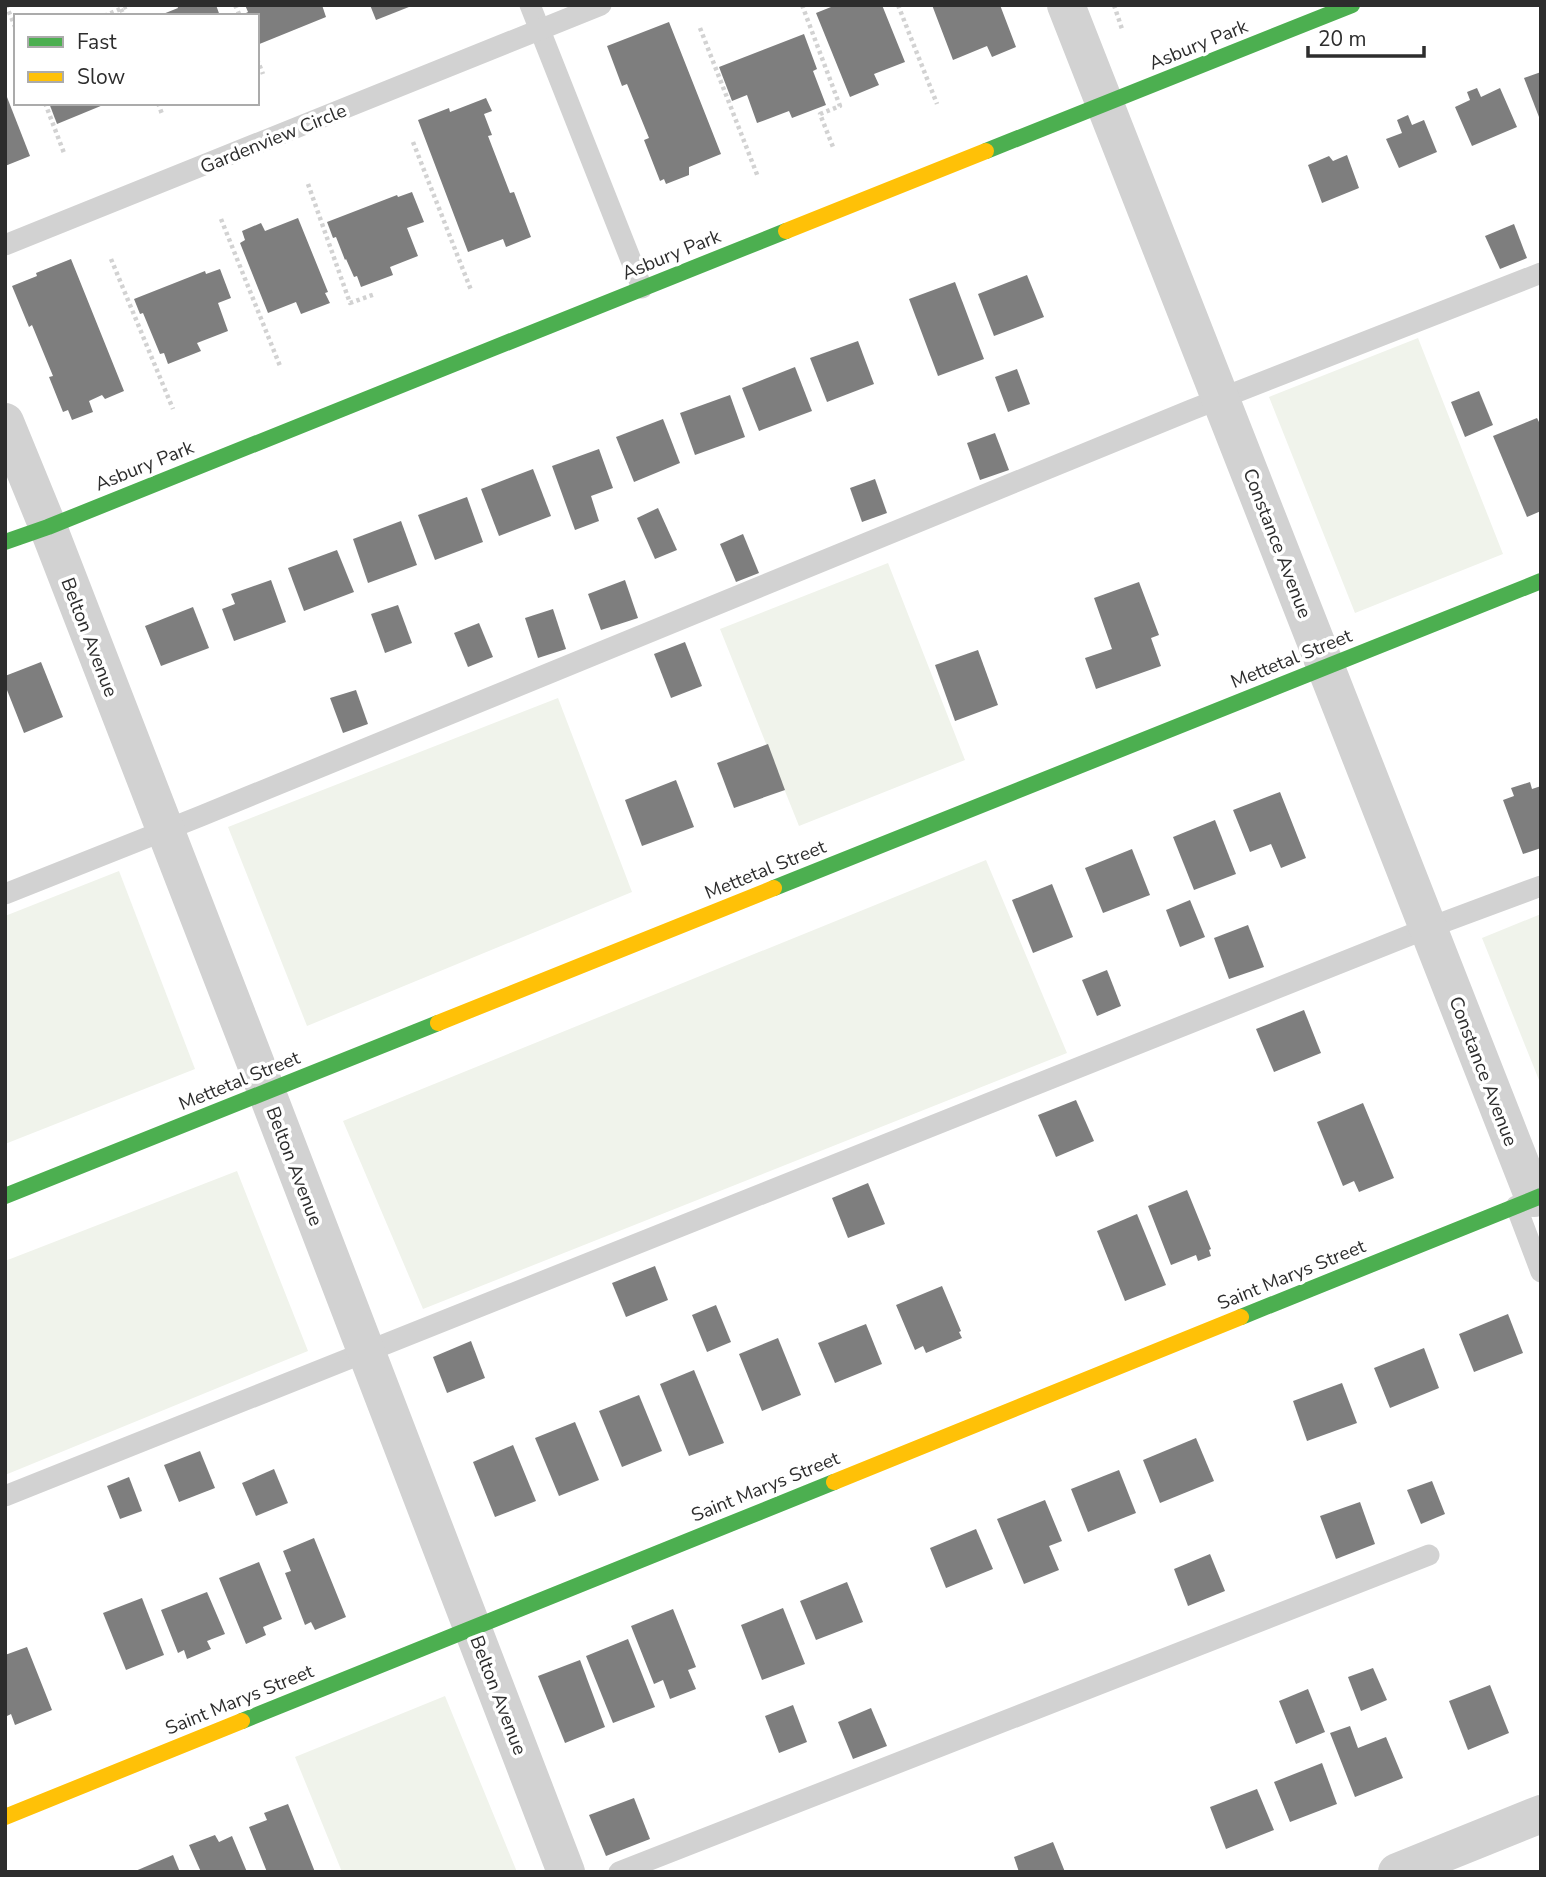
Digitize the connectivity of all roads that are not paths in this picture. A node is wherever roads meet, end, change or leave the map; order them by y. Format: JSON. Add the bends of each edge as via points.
{"nodes":[{"id":1,"x":530,"y":5,"type":"edge"},
{"id":2,"x":601,"y":5,"type":"edge"},
{"id":3,"x":1066,"y":5,"type":"edge"},
{"id":4,"x":1352,"y":5,"type":"edge"},
{"id":5,"x":540,"y":30,"type":"junction"},
{"id":6,"x":1105,"y":104,"type":"junction"},
{"id":7,"x":5,"y":245,"type":"edge"},
{"id":8,"x":1541,"y":273,"type":"edge"},
{"id":9,"x":642,"y":288,"type":"junction"},
{"id":10,"x":1221,"y":398,"type":"junction"},
{"id":11,"x":5,"y":422,"type":"edge"},
{"id":12,"x":48,"y":527,"type":"junction"},
{"id":13,"x":5,"y":542,"type":"edge"},
{"id":14,"x":1541,"y":581,"type":"edge"},
{"id":15,"x":1326,"y":667,"type":"junction"},
{"id":16,"x":165,"y":830,"type":"junction"},
{"id":17,"x":1541,"y":886,"type":"edge"},
{"id":18,"x":5,"y":894,"type":"edge"},
{"id":19,"x":1428,"y":928,"type":"junction"},
{"id":20,"x":266,"y":1092,"type":"junction"},
{"id":21,"x":5,"y":1196,"type":"edge"},
{"id":22,"x":1530,"y":1200,"type":"edge"},
{"id":23,"x":1541,"y":1272,"type":"edge"},
{"id":24,"x":366,"y":1352,"type":"junction"},
{"id":25,"x":5,"y":1496,"type":"edge"},
{"id":26,"x":1429,"y":1555,"type":"dead end"},
{"id":27,"x":473,"y":1627,"type":"junction"},
{"id":28,"x":1541,"y":1814,"type":"edge"},
{"id":29,"x":5,"y":1817,"type":"edge"},
{"id":30,"x":566,"y":1872,"type":"edge"},
{"id":31,"x":619,"y":1872,"type":"edge"},
{"id":32,"x":1397,"y":1872,"type":"edge"}],
"edges":[{"from":1,"to":5,"type":"lane"},
{"from":2,"to":5,"type":"lane","name":"Gardenview Circle"},
{"from":3,"to":6,"type":"street","name":"Constance Avenue"},
{"from":4,"to":6,"type":"street","name":"Asbury Park"},
{"from":5,"to":7,"type":"lane","name":"Gardenview Circle"},
{"from":5,"to":9,"type":"lane"},
{"from":6,"to":9,"type":"street","name":"Asbury Park"},
{"from":6,"to":10,"type":"street","name":"Constance Avenue"},
{"from":8,"to":10,"type":"lane"},
{"from":9,"to":12,"type":"street","name":"Asbury Park"},
{"from":10,"to":15,"type":"street","name":"Constance Avenue"},
{"from":10,"to":16,"type":"lane"},
{"from":11,"to":12,"type":"street","name":"Belton Avenue"},
{"from":12,"to":13,"type":"street","name":"Asbury Park"},
{"from":12,"to":16,"type":"street","name":"Belton Avenue"},
{"from":14,"to":15,"type":"street","name":"Mettetal Street"},
{"from":15,"to":19,"type":"street","name":"Constance Avenue"},
{"from":15,"to":20,"type":"street","name":"Mettetal Street"},
{"from":16,"to":18,"type":"lane"},
{"from":16,"to":20,"type":"street","name":"Belton Avenue"},
{"from":17,"to":19,"type":"lane"},
{"from":19,"to":22,"type":"street","name":"Constance Avenue"},
{"from":19,"to":24,"type":"lane"},
{"from":20,"to":21,"type":"street","name":"Mettetal Street"},
{"from":20,"to":24,"type":"street","name":"Belton Avenue"},
{"from":22,"to":23,"type":"lane"},
{"from":22,"to":27,"type":"street","name":"Saint Marys Street"},
{"from":24,"to":25,"type":"lane"},
{"from":24,"to":27,"type":"street","name":"Belton Avenue"},
{"from":26,"to":31,"type":"lane"},
{"from":27,"to":29,"type":"street","name":"Saint Marys Street"},
{"from":27,"to":30,"type":"street","name":"Belton Avenue"},
{"from":28,"to":32,"type":"street"}]}
